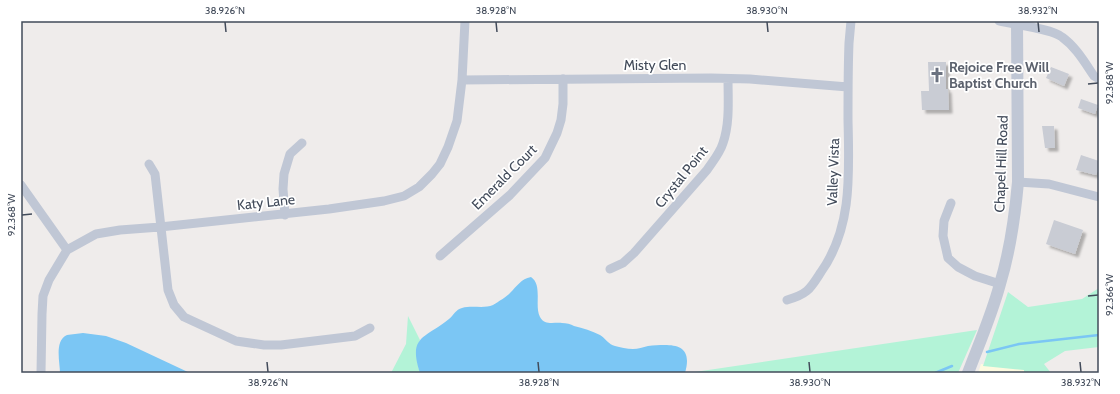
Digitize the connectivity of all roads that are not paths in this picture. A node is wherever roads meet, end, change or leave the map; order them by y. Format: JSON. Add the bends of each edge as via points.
{"nodes":[{"id":1,"x":465,"y":21,"type":"edge"},
{"id":2,"x":851,"y":21,"type":"edge"},
{"id":3,"x":999,"y":21,"type":"edge"},
{"id":4,"x":1017,"y":23,"type":"edge"},
{"id":5,"x":563,"y":79,"type":"junction"},
{"id":6,"x":728,"y":79,"type":"junction"},
{"id":7,"x":1099,"y":79,"type":"edge"},
{"id":8,"x":462,"y":80,"type":"junction"},
{"id":9,"x":848,"y":87,"type":"junction"},
{"id":10,"x":302,"y":143,"type":"dead end"},
{"id":11,"x":149,"y":164,"type":"dead end"},
{"id":12,"x":1018,"y":182,"type":"junction"},
{"id":13,"x":21,"y":185,"type":"edge"},
{"id":14,"x":1099,"y":197,"type":"edge"},
{"id":15,"x":951,"y":203,"type":"dead end"},
{"id":16,"x":285,"y":214,"type":"junction"},
{"id":17,"x":160,"y":227,"type":"junction"},
{"id":18,"x":67,"y":250,"type":"junction"},
{"id":19,"x":440,"y":256,"type":"dead end"},
{"id":20,"x":610,"y":269,"type":"dead end"},
{"id":21,"x":1000,"y":284,"type":"junction"},
{"id":22,"x":787,"y":300,"type":"dead end"},
{"id":23,"x":370,"y":328,"type":"dead end"},
{"id":24,"x":41,"y":373,"type":"edge"},
{"id":25,"x":968,"y":373,"type":"edge"}],
"edges":[{"from":1,"to":8,"type":"street","name":"Katy Lane"},
{"from":2,"to":9,"type":"street","name":"Valley Vista"},
{"from":3,"to":4,"type":"street"},
{"from":4,"to":7,"type":"street","via":[[1061,36],[1071,44],[1094,76]]},
{"from":4,"to":12,"type":"street","name":"Chapel Hill Road"},
{"from":5,"to":6,"type":"street","name":"Misty Glen"},
{"from":5,"to":8,"type":"street","name":"Misty Glen"},
{"from":5,"to":19,"type":"street","name":"Emerald Court","via":[[561,120],[558,133],[545,158],[510,195]]},
{"from":6,"to":9,"type":"street","name":"Misty Glen"},
{"from":6,"to":20,"type":"street","name":"Crystal Point","via":[[727,125],[718,155],[634,253]]},
{"from":8,"to":16,"type":"street","name":"Katy Lane","via":[[457,121],[448,147],[436,169],[419,187],[404,196],[384,201]]},
{"from":9,"to":22,"type":"street","name":"Valley Vista","via":[[849,182],[842,228],[828,262],[810,289],[801,296]]},
{"from":10,"to":16,"type":"street","via":[[290,154],[284,174]]},
{"from":11,"to":17,"type":"street","via":[[156,174]]},
{"from":12,"to":14,"type":"street","via":[[1049,184]]},
{"from":12,"to":21,"type":"street","name":"Chapel Hill Road","via":[[1013,230]]},
{"from":13,"to":18,"type":"street"},
{"from":15,"to":21,"type":"street","via":[[944,221],[943,236],[948,258],[975,276]]},
{"from":16,"to":17,"type":"street","name":"Katy Lane"},
{"from":17,"to":18,"type":"street","name":"Katy Lane","via":[[96,234]]},
{"from":17,"to":23,"type":"street","via":[[168,290],[174,305],[184,317],[236,341],[264,345],[355,336]]},
{"from":18,"to":24,"type":"street","via":[[49,280],[43,296]]},
{"from":21,"to":25,"type":"street","name":"Chapel Hill Road"}]}
